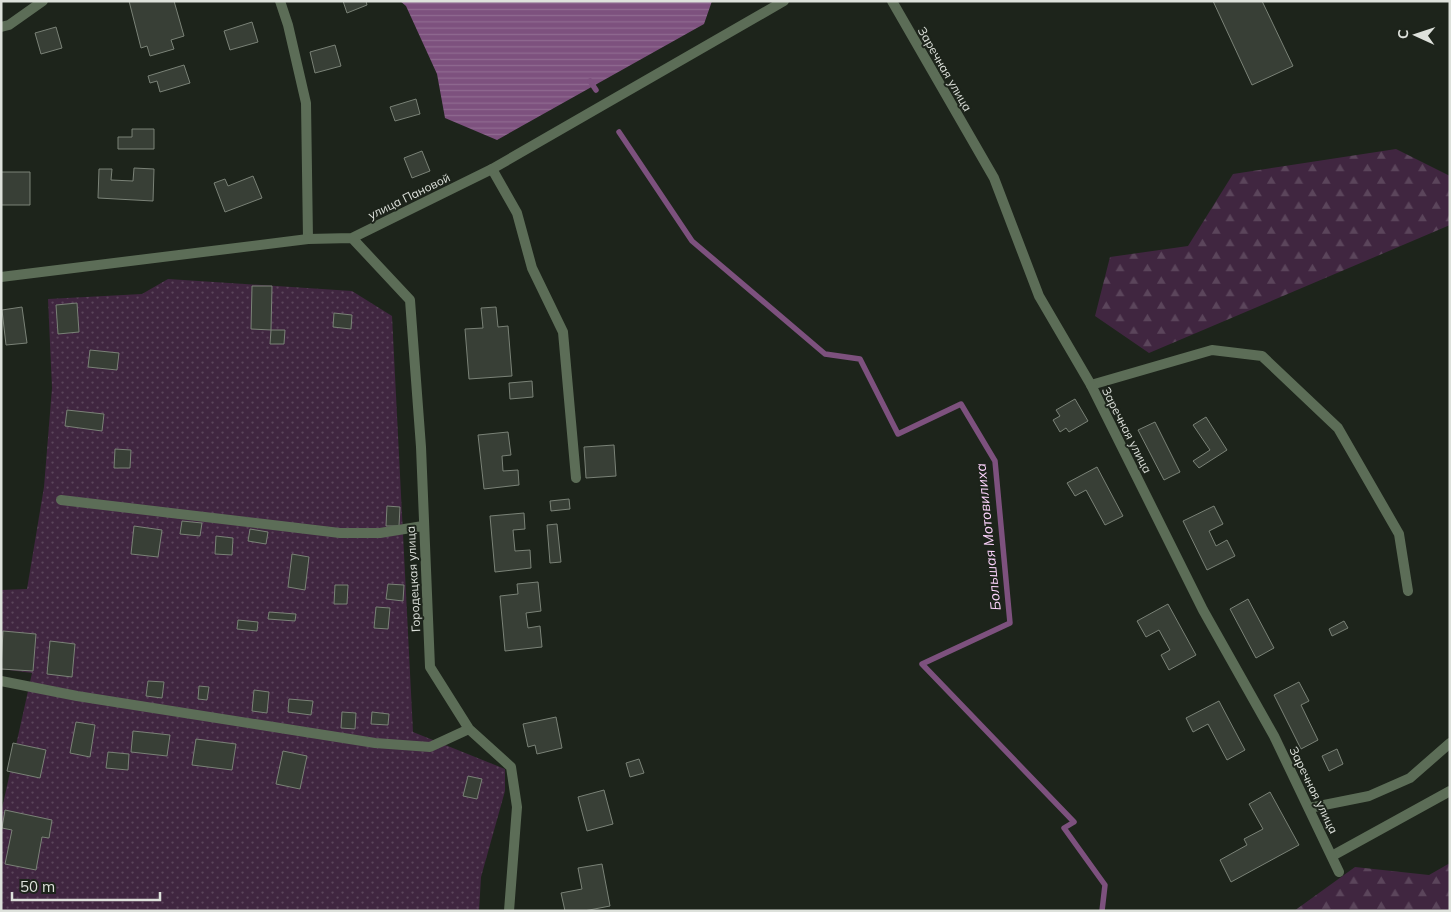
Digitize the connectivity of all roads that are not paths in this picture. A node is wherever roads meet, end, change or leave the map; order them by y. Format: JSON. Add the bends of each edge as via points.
{"nodes":[{"id":1,"x":43,"y":1,"type":"edge"},
{"id":2,"x":280,"y":1,"type":"edge"},
{"id":3,"x":784,"y":1,"type":"edge"},
{"id":4,"x":892,"y":1,"type":"edge"},
{"id":5,"x":1,"y":27,"type":"edge"},
{"id":6,"x":492,"y":169,"type":"junction"},
{"id":7,"x":352,"y":238,"type":"junction"},
{"id":8,"x":308,"y":239,"type":"junction"},
{"id":9,"x":1,"y":277,"type":"edge"},
{"id":10,"x":1091,"y":386,"type":"junction"},
{"id":11,"x":576,"y":478,"type":"dead end"},
{"id":12,"x":61,"y":500,"type":"dead end"},
{"id":13,"x":423,"y":526,"type":"junction"},
{"id":14,"x":1408,"y":591,"type":"dead end"},
{"id":15,"x":1,"y":681,"type":"edge"},
{"id":16,"x":469,"y":729,"type":"junction"},
{"id":17,"x":1450,"y":743,"type":"edge"},
{"id":18,"x":1450,"y":791,"type":"edge"},
{"id":19,"x":1309,"y":808,"type":"junction"},
{"id":20,"x":1332,"y":856,"type":"junction"},
{"id":21,"x":1339,"y":872,"type":"dead end"},
{"id":22,"x":509,"y":911,"type":"edge"}],
"edges":[{"from":1,"to":5,"type":"street","via":[[9,25]]},
{"from":2,"to":8,"type":"street","via":[[306,103]]},
{"from":3,"to":6,"type":"street","name":"улица Пановой"},
{"from":4,"to":10,"type":"street","name":"Заречная улица","via":[[994,178],[1039,296]]},
{"from":6,"to":7,"type":"street","name":"улица Пановой"},
{"from":6,"to":11,"type":"street","via":[[517,213],[532,268],[563,332]]},
{"from":7,"to":8,"type":"street","name":"улица Пановой"},
{"from":7,"to":13,"type":"street","name":"Городецкая улица","via":[[410,300]]},
{"from":8,"to":9,"type":"street","name":"улица Пановой"},
{"from":10,"to":14,"type":"street","via":[[1212,350],[1262,356],[1338,428],[1399,534]]},
{"from":10,"to":19,"type":"street","name":"Заречная улица","via":[[1203,610],[1274,736]]},
{"from":12,"to":13,"type":"street","via":[[340,533],[380,533]]},
{"from":13,"to":16,"type":"street","name":"Городецкая улица","via":[[430,667]]},
{"from":15,"to":16,"type":"street","via":[[375,744],[430,747]]},
{"from":16,"to":22,"type":"street","name":"Городецкая улица","via":[[511,767],[517,808]]},
{"from":17,"to":19,"type":"street","via":[[1410,778],[1369,796]]},
{"from":18,"to":20,"type":"street"},
{"from":19,"to":20,"type":"street","name":"Заречная улица"},
{"from":20,"to":21,"type":"street","name":"Заречная улица"}]}
